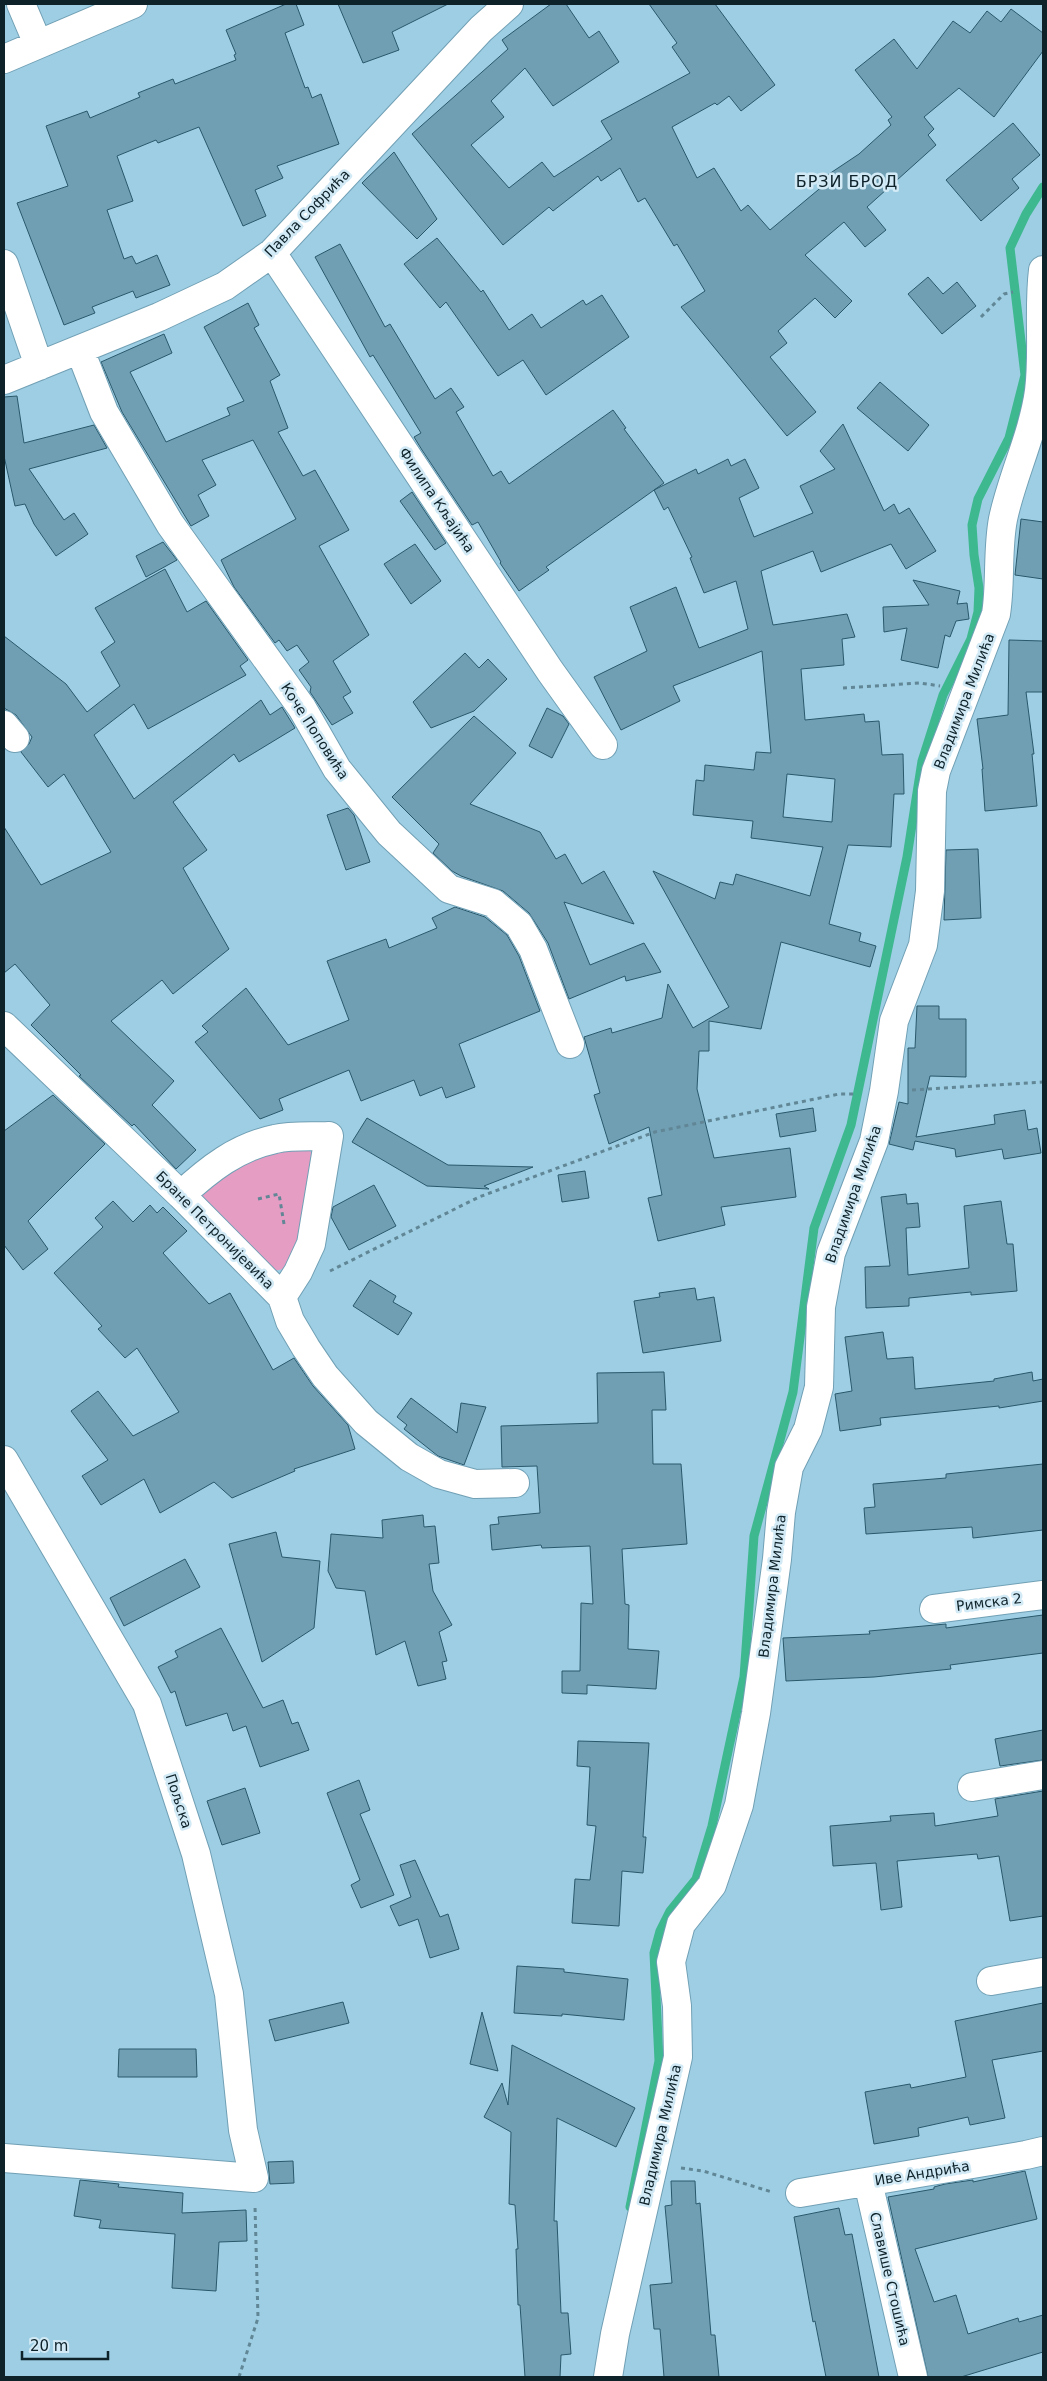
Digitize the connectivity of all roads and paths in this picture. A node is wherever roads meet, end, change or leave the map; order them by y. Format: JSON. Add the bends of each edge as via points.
{"nodes":[{"id":1,"x":21,"y":4,"type":"edge"},
{"id":2,"x":133,"y":4,"type":"edge"},
{"id":3,"x":510,"y":4,"type":"edge"},
{"id":4,"x":38,"y":44,"type":"junction"},
{"id":5,"x":4,"y":59,"type":"edge"},
{"id":6,"x":272,"y":253,"type":"junction"},
{"id":7,"x":4,"y":264,"type":"edge"},
{"id":8,"x":1043,"y":270,"type":"edge"},
{"id":9,"x":1004,"y":294,"type":"dead end"},
{"id":10,"x":981,"y":317,"type":"dead end"},
{"id":11,"x":80,"y":350,"type":"junction"},
{"id":12,"x":39,"y":366,"type":"junction"},
{"id":13,"x":4,"y":380,"type":"edge"},
{"id":14,"x":932,"y":684,"type":"dead end"},
{"id":15,"x":843,"y":688,"type":"dead end"},
{"id":16,"x":603,"y":745,"type":"dead end"},
{"id":17,"x":4,"y":1026,"type":"edge"},
{"id":18,"x":570,"y":1044,"type":"dead end"},
{"id":19,"x":1043,"y":1082,"type":"edge"},
{"id":20,"x":884,"y":1092,"type":"junction"},
{"id":21,"x":838,"y":1094,"type":"dead end"},
{"id":22,"x":180,"y":1195,"type":"junction"},
{"id":23,"x":326,"y":1274,"type":"dead end"},
{"id":24,"x":282,"y":1297,"type":"junction"},
{"id":25,"x":4,"y":1460,"type":"edge"},
{"id":26,"x":515,"y":1483,"type":"dead end"},
{"id":27,"x":1043,"y":1595,"type":"edge"},
{"id":28,"x":934,"y":1609,"type":"dead end"},
{"id":29,"x":1043,"y":1775,"type":"edge"},
{"id":30,"x":972,"y":1787,"type":"dead end"},
{"id":31,"x":1043,"y":1972,"type":"edge"},
{"id":32,"x":990,"y":1982,"type":"dead end"},
{"id":33,"x":1043,"y":2151,"type":"edge"},
{"id":34,"x":4,"y":2158,"type":"edge"},
{"id":35,"x":653,"y":2163,"type":"junction"},
{"id":36,"x":254,"y":2178,"type":"junction"},
{"id":37,"x":868,"y":2182,"type":"junction"},
{"id":38,"x":800,"y":2193,"type":"joint"},
{"id":39,"x":239,"y":2377,"type":"edge"},
{"id":40,"x":608,"y":2377,"type":"edge"},
{"id":41,"x":913,"y":2377,"type":"edge"}],
"edges":[{"from":1,"to":4,"type":"street"},
{"from":2,"to":4,"type":"street"},
{"from":3,"to":6,"type":"street","name":"Павла Софрића","via":[[481,30]]},
{"from":4,"to":5,"type":"street"},
{"from":6,"to":11,"type":"street","name":"Павла Софрића","via":[[225,286]]},
{"from":6,"to":16,"type":"street","name":"Филипа Кљајића"},
{"from":7,"to":12,"type":"street"},
{"from":8,"to":20,"type":"street","name":"Владимира Милића","via":[[1039,391],[1029,438],[1003,522],[1000,594],[996,614],[936,770],[932,791],[930,891],[923,945],[894,1021]]},
{"from":9,"to":10,"type":"path"},
{"from":11,"to":12,"type":"street","name":"Павла Софрића"},
{"from":11,"to":18,"type":"street","name":"Коче Поповића","via":[[104,412],[170,524],[302,708],[337,769],[389,832],[449,889],[493,903],[519,925],[533,949]]},
{"from":12,"to":13,"type":"street","name":"Павла Софрића"},
{"from":14,"to":15,"type":"path"},
{"from":17,"to":22,"type":"street","name":"Бране Петронијевића"},
{"from":19,"to":20,"type":"path"},
{"from":20,"to":35,"type":"street","name":"Владимира Милића","via":[[874,1141],[831,1253],[821,1307],[819,1387],[808,1429],[789,1467],[756,1713],[739,1805],[712,1885],[682,1924],[672,1962],[678,2057]]},
{"from":21,"to":23,"type":"path","via":[[655,1132],[479,1197]]},
{"from":22,"to":24,"type":"street","name":"Бране Петронијевића"},
{"from":22,"to":24,"type":"street","via":[[213,1166],[249,1147],[276,1138],[329,1136],[311,1244]]},
{"from":24,"to":26,"type":"street","name":"Бране Петронијевића","via":[[290,1321],[325,1376],[387,1440],[424,1466],[456,1480],[475,1484]]},
{"from":25,"to":36,"type":"street","name":"Пољска","via":[[147,1704],[196,1854],[229,1994],[243,2130]]},
{"from":27,"to":28,"type":"street","name":"Римска 2"},
{"from":29,"to":30,"type":"street"},
{"from":31,"to":32,"type":"street"},
{"from":33,"to":37,"type":"street","name":"Иве Андрића"},
{"from":34,"to":36,"type":"street"},
{"from":35,"to":38,"type":"path","via":[[703,2171],[773,2192]]},
{"from":35,"to":40,"type":"street","name":"Владимира Милића"},
{"from":36,"to":39,"type":"path","via":[[258,2318]]},
{"from":37,"to":38,"type":"street","name":"Иве Андрића"},
{"from":37,"to":41,"type":"street","name":"Славише Стошића"}]}
